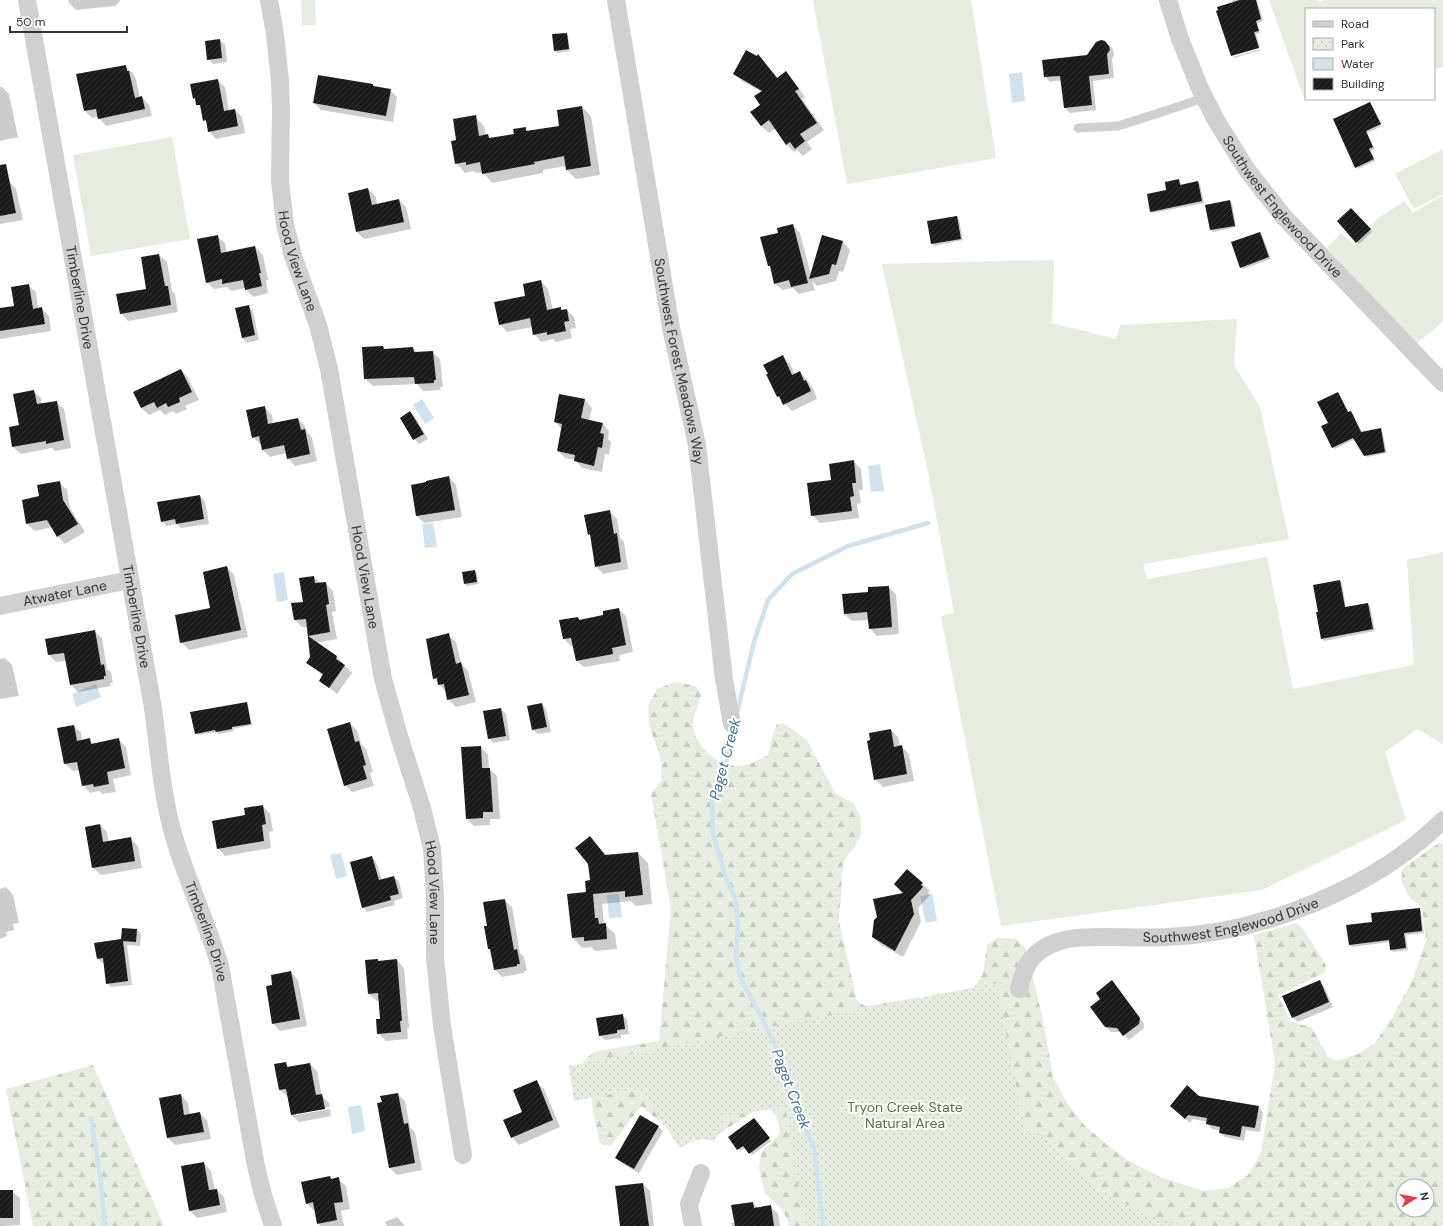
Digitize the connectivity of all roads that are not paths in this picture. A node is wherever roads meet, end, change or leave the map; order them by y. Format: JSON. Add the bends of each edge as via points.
{"nodes":[{"id":1,"x":27,"y":0,"type":"edge"},
{"id":2,"x":269,"y":0,"type":"edge"},
{"id":3,"x":616,"y":0,"type":"edge"},
{"id":4,"x":1168,"y":0,"type":"edge"},
{"id":5,"x":1204,"y":98,"type":"junction"},
{"id":6,"x":1078,"y":128,"type":"dead end"},
{"id":7,"x":1443,"y":383,"type":"edge"},
{"id":8,"x":130,"y":580,"type":"junction"},
{"id":9,"x":0,"y":606,"type":"edge"},
{"id":10,"x":732,"y":724,"type":"dead end"},
{"id":11,"x":1443,"y":820,"type":"edge"},
{"id":12,"x":1019,"y":989,"type":"dead end"},
{"id":13,"x":463,"y":1155,"type":"dead end"},
{"id":14,"x":701,"y":1173,"type":"dead end"},
{"id":15,"x":273,"y":1226,"type":"edge"},
{"id":16,"x":693,"y":1226,"type":"edge"}],
"edges":[{"from":1,"to":8,"type":"street","name":"Timberline Drive"},
{"from":2,"to":13,"type":"street","name":"Hood View Lane","via":[[280,81],[280,182],[284,224],[318,325],[329,369],[383,679],[430,842],[434,870],[435,957],[442,1026]]},
{"from":3,"to":10,"type":"street","name":"Southwest Forest Meadows Way","via":[[670,322],[697,445],[724,679]]},
{"from":4,"to":5,"type":"street","name":"Southwest Englewood Drive","via":[[1180,39]]},
{"from":5,"to":6,"type":"lane","via":[[1118,126]]},
{"from":5,"to":7,"type":"street","name":"Southwest Englewood Drive","via":[[1247,170],[1284,217]]},
{"from":8,"to":9,"type":"street","name":"Atwater Lane"},
{"from":8,"to":15,"type":"street","name":"Timberline Drive","via":[[171,824],[220,966],[256,1166]]},
{"from":11,"to":12,"type":"street","name":"Southwest Englewood Drive","via":[[1377,871],[1337,893],[1304,907],[1213,933],[1168,937],[1074,938],[1058,942],[1043,948],[1032,957],[1023,973]]},
{"from":14,"to":16,"type":"street","via":[[689,1204]]}]}
